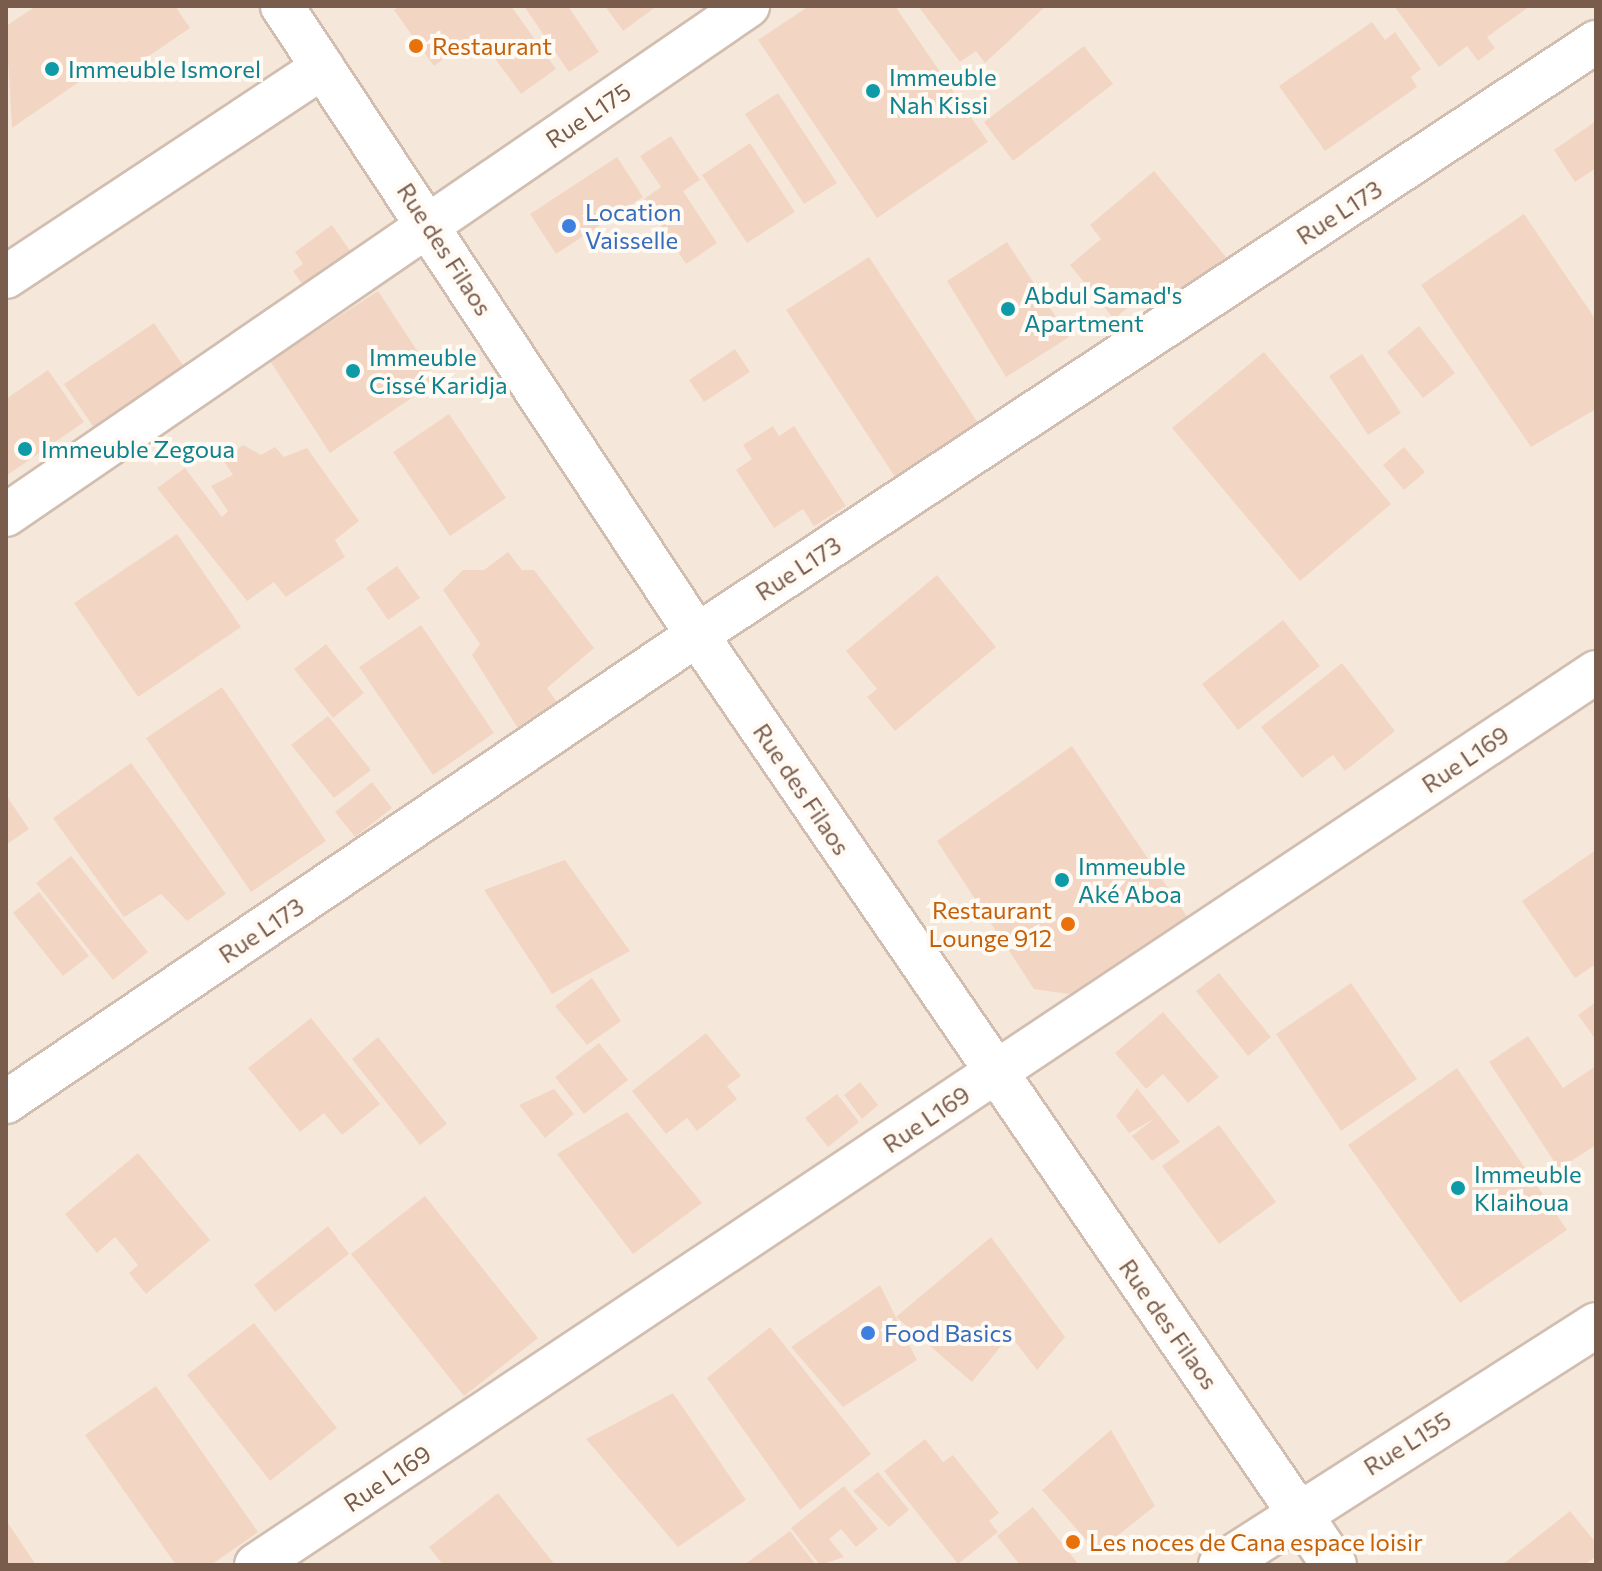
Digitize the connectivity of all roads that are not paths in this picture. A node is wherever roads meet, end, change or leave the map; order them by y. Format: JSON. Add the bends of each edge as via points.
{"nodes":[{"id":1,"x":282,"y":6,"type":"edge"},
{"id":2,"x":748,"y":6,"type":"edge"},
{"id":3,"x":1596,"y":42,"type":"edge"},
{"id":4,"x":323,"y":67,"type":"junction"},
{"id":5,"x":429,"y":224,"type":"junction"},
{"id":6,"x":6,"y":277,"type":"edge"},
{"id":7,"x":6,"y":515,"type":"edge"},
{"id":8,"x":697,"y":635,"type":"junction"},
{"id":9,"x":1596,"y":672,"type":"edge"},
{"id":10,"x":996,"y":1073,"type":"junction"},
{"id":11,"x":6,"y":1102,"type":"edge"},
{"id":12,"x":1596,"y":1325,"type":"edge"},
{"id":13,"x":1298,"y":1512,"type":"junction"},
{"id":14,"x":256,"y":1565,"type":"edge"},
{"id":15,"x":1221,"y":1565,"type":"edge"},
{"id":16,"x":1334,"y":1565,"type":"edge"}],
"edges":[{"from":1,"to":4,"type":"street","name":"Rue des Filaos"},
{"from":2,"to":5,"type":"street","name":"Rue L175"},
{"from":3,"to":8,"type":"street","name":"Rue L173"},
{"from":4,"to":5,"type":"street","name":"Rue des Filaos"},
{"from":4,"to":6,"type":"street"},
{"from":5,"to":7,"type":"street","name":"Rue L175"},
{"from":5,"to":8,"type":"street","name":"Rue des Filaos"},
{"from":8,"to":10,"type":"street","name":"Rue des Filaos"},
{"from":8,"to":11,"type":"street","name":"Rue L173"},
{"from":9,"to":10,"type":"street","name":"Rue L169"},
{"from":10,"to":13,"type":"street","name":"Rue des Filaos"},
{"from":10,"to":14,"type":"street","name":"Rue L169"},
{"from":12,"to":13,"type":"street","name":"Rue L155"},
{"from":13,"to":15,"type":"street","name":"Rue L155"},
{"from":13,"to":16,"type":"street","name":"Rue des Filaos"}]}
